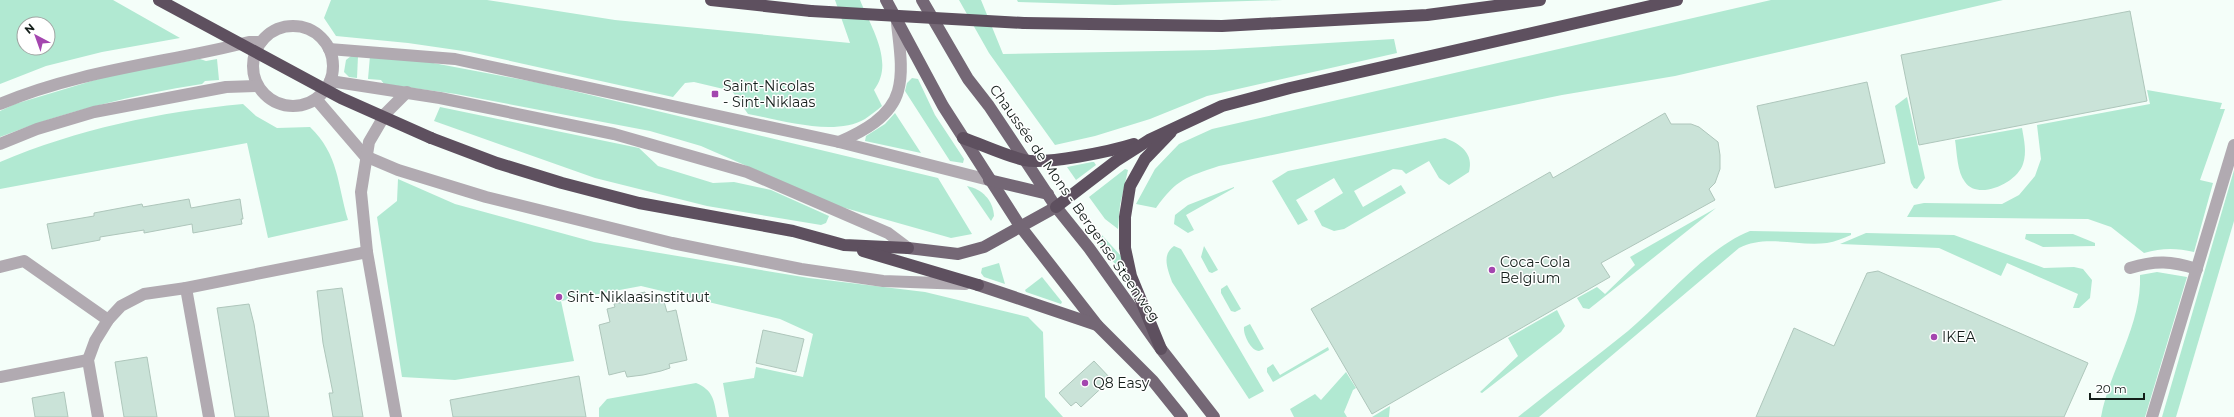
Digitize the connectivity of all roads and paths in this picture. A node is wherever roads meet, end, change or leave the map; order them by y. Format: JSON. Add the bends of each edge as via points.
{"nodes":[{"id":1,"x":159,"y":0,"type":"edge"},
{"id":2,"x":711,"y":0,"type":"edge"},
{"id":3,"x":886,"y":0,"type":"edge"},
{"id":4,"x":922,"y":0,"type":"edge"},
{"id":5,"x":1540,"y":0,"type":"edge"},
{"id":6,"x":1677,"y":0,"type":"edge"},
{"id":7,"x":897,"y":23,"type":"junction"},
{"id":8,"x":261,"y":42,"type":"junction"},
{"id":9,"x":329,"y":49,"type":"junction"},
{"id":10,"x":330,"y":82,"type":"junction"},
{"id":11,"x":257,"y":86,"type":"junction"},
{"id":12,"x":407,"y":92,"type":"junction"},
{"id":13,"x":316,"y":99,"type":"junction"},
{"id":14,"x":0,"y":104,"type":"edge"},
{"id":15,"x":1178,"y":124,"type":"junction"},
{"id":16,"x":963,"y":138,"type":"junction"},
{"id":17,"x":1149,"y":140,"type":"junction"},
{"id":18,"x":839,"y":142,"type":"junction"},
{"id":19,"x":0,"y":144,"type":"edge"},
{"id":20,"x":2234,"y":145,"type":"edge"},
{"id":21,"x":365,"y":156,"type":"junction"},
{"id":22,"x":1025,"y":160,"type":"junction"},
{"id":23,"x":989,"y":180,"type":"junction"},
{"id":24,"x":1048,"y":194,"type":"junction"},
{"id":25,"x":1056,"y":207,"type":"junction"},
{"id":26,"x":1020,"y":226,"type":"junction"},
{"id":27,"x":844,"y":245,"type":"junction"},
{"id":28,"x":908,"y":248,"type":"junction"},
{"id":29,"x":367,"y":252,"type":"junction"},
{"id":30,"x":0,"y":267,"type":"edge"},
{"id":31,"x":2130,"y":268,"type":"dead end"},
{"id":32,"x":2197,"y":269,"type":"junction"},
{"id":33,"x":978,"y":285,"type":"junction"},
{"id":34,"x":186,"y":288,"type":"junction"},
{"id":35,"x":108,"y":320,"type":"junction"},
{"id":36,"x":1097,"y":325,"type":"junction"},
{"id":37,"x":1161,"y":349,"type":"junction"},
{"id":38,"x":88,"y":360,"type":"junction"},
{"id":39,"x":0,"y":377,"type":"edge"},
{"id":40,"x":98,"y":417,"type":"edge"},
{"id":41,"x":209,"y":417,"type":"edge"},
{"id":42,"x":396,"y":417,"type":"edge"},
{"id":43,"x":1182,"y":417,"type":"edge"},
{"id":44,"x":1214,"y":417,"type":"edge"},
{"id":45,"x":2152,"y":417,"type":"edge"}],
"edges":[{"from":1,"to":27,"type":"highway","bridge":true,"via":[[321,88],[380,116],[497,163],[639,203],[793,231]]},
{"from":2,"to":5,"type":"highway","bridge":true,"via":[[810,11],[1024,23],[1222,26],[1427,15]]},
{"from":3,"to":7,"type":"main road"},
{"from":4,"to":22,"type":"main road","name":"Chaussée de Mons - Bergense Steenweg","via":[[968,79]]},
{"from":6,"to":15,"type":"highway","via":[[1290,88],[1222,106]]},
{"from":7,"to":16,"type":"main road"},
{"from":7,"to":18,"type":"street","via":[[900,67],[898,91],[886,112],[875,122]]},
{"from":8,"to":9,"type":"street","via":[[271,32],[297,26],[315,34]]},
{"from":8,"to":11,"type":"street","via":[[254,55],[252,71]]},
{"from":8,"to":14,"type":"street","via":[[249,42],[79,77]]},
{"from":9,"to":10,"type":"street","via":[[332,59]]},
{"from":9,"to":18,"type":"street","via":[[455,59]]},
{"from":10,"to":12,"type":"street"},
{"from":10,"to":13,"type":"street"},
{"from":11,"to":13,"type":"street","via":[[277,104],[290,107]]},
{"from":11,"to":19,"type":"street","via":[[226,87],[94,112],[37,129]]},
{"from":12,"to":21,"type":"street","via":[[386,113],[375,130]]},
{"from":12,"to":28,"type":"street","via":[[614,134],[747,172],[888,233]]},
{"from":13,"to":21,"type":"street"},
{"from":15,"to":17,"type":"highway"},
{"from":15,"to":37,"type":"highway","via":[[1145,159],[1130,186],[1125,217],[1125,248],[1131,276]]},
{"from":16,"to":22,"type":"highway"},
{"from":16,"to":23,"type":"main road"},
{"from":17,"to":22,"type":"highway","via":[[1110,151],[1057,159]]},
{"from":17,"to":25,"type":"highway","via":[[1116,161]]},
{"from":18,"to":23,"type":"street"},
{"from":20,"to":32,"type":"street"},
{"from":21,"to":29,"type":"street","via":[[360,192]]},
{"from":21,"to":33,"type":"street","via":[[398,170],[486,197],[672,243],[801,270],[883,281]]},
{"from":22,"to":24,"type":"main road","name":"Chaussée de Mons - Bergense Steenweg"},
{"from":23,"to":24,"type":"main road"},
{"from":23,"to":26,"type":"main road"},
{"from":24,"to":25,"type":"main road","name":"Chaussée de Mons - Bergense Steenweg"},
{"from":25,"to":26,"type":"main road"},
{"from":25,"to":37,"type":"main road","name":"Chaussée de Mons - Bergense Steenweg","via":[[1089,248]]},
{"from":26,"to":28,"type":"main road","via":[[984,247],[958,254]]},
{"from":26,"to":36,"type":"main road"},
{"from":27,"to":28,"type":"highway"},
{"from":27,"to":33,"type":"highway"},
{"from":29,"to":34,"type":"street"},
{"from":29,"to":42,"type":"street"},
{"from":30,"to":35,"type":"street","via":[[24,261]]},
{"from":31,"to":32,"type":"street","via":[[2148,262],[2174,262]]},
{"from":32,"to":45,"type":"street"},
{"from":33,"to":36,"type":"main road"},
{"from":34,"to":35,"type":"street","via":[[144,294],[121,306]]},
{"from":34,"to":41,"type":"street"},
{"from":35,"to":38,"type":"street","via":[[94,341]]},
{"from":36,"to":43,"type":"main road","via":[[1153,381]]},
{"from":37,"to":44,"type":"main road","name":"Chaussée de Mons - Bergense Steenweg"},
{"from":38,"to":39,"type":"street"},
{"from":38,"to":40,"type":"street"}]}
